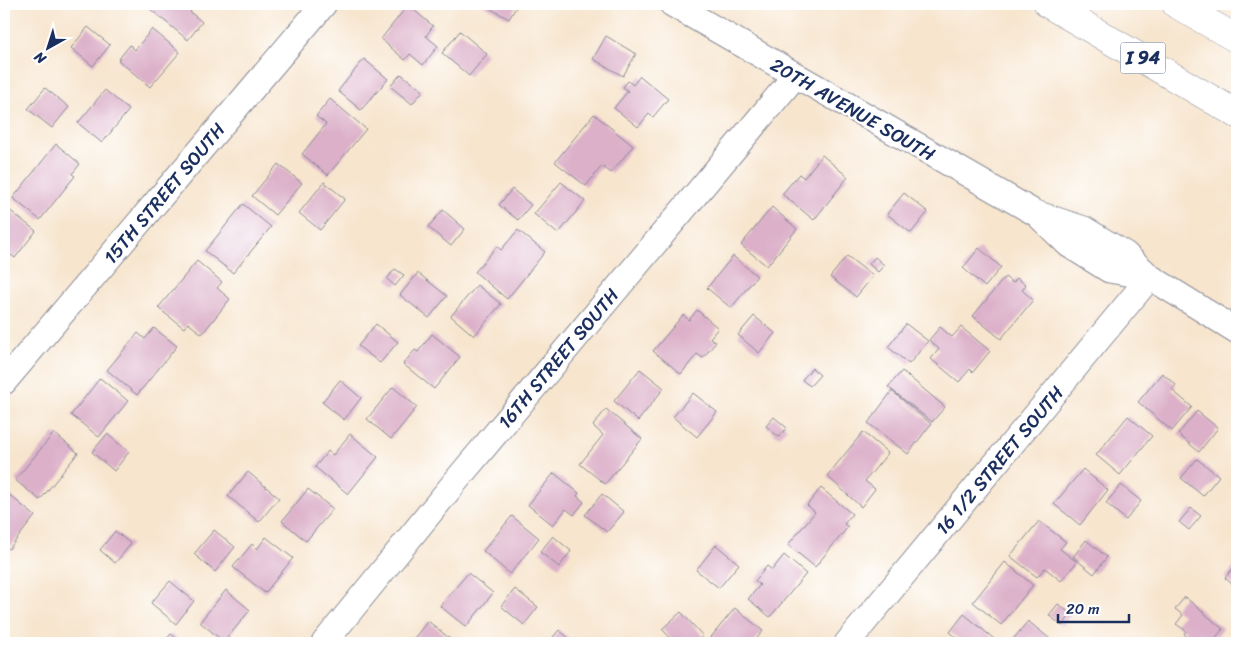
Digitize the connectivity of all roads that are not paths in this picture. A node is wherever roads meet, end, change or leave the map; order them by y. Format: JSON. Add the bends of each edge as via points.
{"nodes":[{"id":1,"x":324,"y":4,"type":"edge"},
{"id":2,"x":672,"y":4,"type":"edge"},
{"id":3,"x":1048,"y":4,"type":"edge"},
{"id":4,"x":1176,"y":4,"type":"edge"},
{"id":5,"x":1237,"y":39,"type":"edge"},
{"id":6,"x":795,"y":76,"type":"junction"},
{"id":7,"x":1237,"y":114,"type":"edge"},
{"id":8,"x":1150,"y":277,"type":"junction"},
{"id":9,"x":1237,"y":331,"type":"edge"},
{"id":10,"x":4,"y":382,"type":"edge"},
{"id":11,"x":324,"y":643,"type":"edge"},
{"id":12,"x":848,"y":643,"type":"edge"}],
"edges":[{"from":1,"to":10,"type":"street","name":"15TH STREET SOUTH"},
{"from":2,"to":6,"type":"street","name":"20TH AVENUE SOUTH"},
{"from":3,"to":7,"type":"highway","number":"I 94"},
{"from":4,"to":5,"type":"highway"},
{"from":6,"to":8,"type":"street","name":"20TH AVENUE SOUTH","via":[[1035,213],[1069,245],[1110,270]]},
{"from":6,"to":11,"type":"street","name":"16TH STREET SOUTH"},
{"from":8,"to":9,"type":"street","name":"20TH AVENUE SOUTH"},
{"from":8,"to":12,"type":"street","name":"16 1/2 STREET SOUTH"}]}
